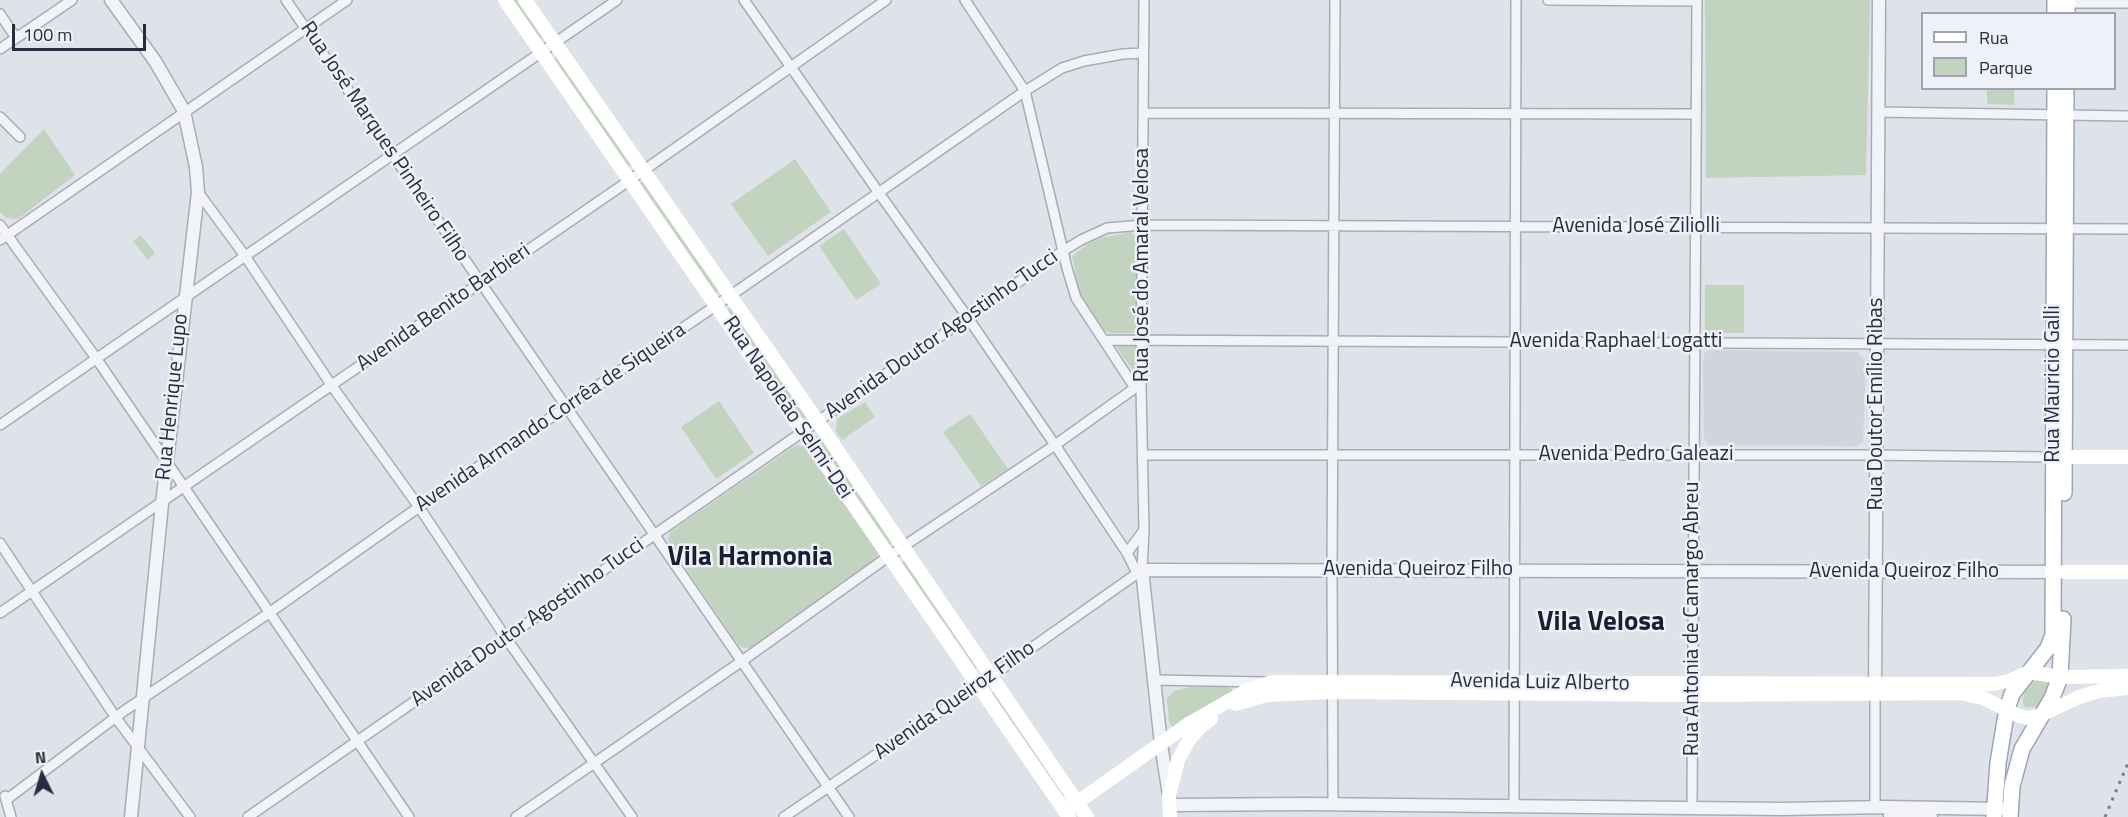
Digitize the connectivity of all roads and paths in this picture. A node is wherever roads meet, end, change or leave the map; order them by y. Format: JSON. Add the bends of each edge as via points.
{"nodes":[{"id":1,"x":72,"y":0,"type":"edge"},
{"id":2,"x":111,"y":0,"type":"edge"},
{"id":3,"x":286,"y":0,"type":"edge"},
{"id":4,"x":347,"y":0,"type":"edge"},
{"id":5,"x":505,"y":0,"type":"edge"},
{"id":6,"x":525,"y":0,"type":"edge"},
{"id":7,"x":616,"y":0,"type":"edge"},
{"id":8,"x":744,"y":0,"type":"edge"},
{"id":9,"x":886,"y":0,"type":"edge"},
{"id":10,"x":965,"y":0,"type":"edge"},
{"id":11,"x":1144,"y":0,"type":"edge"},
{"id":12,"x":1335,"y":0,"type":"edge"},
{"id":13,"x":1516,"y":0,"type":"edge"},
{"id":14,"x":1548,"y":0,"type":"edge"},
{"id":15,"x":1879,"y":0,"type":"edge"},
{"id":16,"x":1697,"y":1,"type":"edge"},
{"id":17,"x":2128,"y":3,"type":"edge"},
{"id":18,"x":2064,"y":4,"type":"edge"},
{"id":19,"x":0,"y":14,"type":"edge"},
{"id":20,"x":306,"y":28,"type":"junction"},
{"id":21,"x":16,"y":38,"type":"junction"},
{"id":22,"x":554,"y":43,"type":"junction"},
{"id":23,"x":0,"y":49,"type":"edge"},
{"id":24,"x":541,"y":52,"type":"junction"},
{"id":25,"x":1143,"y":53,"type":"junction"},
{"id":26,"x":791,"y":66,"type":"junction"},
{"id":27,"x":2055,"y":90,"type":"edge"},
{"id":28,"x":2067,"y":90,"type":"edge"},
{"id":29,"x":1025,"y":91,"type":"junction"},
{"id":30,"x":184,"y":111,"type":"junction"},
{"id":31,"x":1878,"y":112,"type":"junction"},
{"id":32,"x":1144,"y":113,"type":"junction"},
{"id":33,"x":1516,"y":113,"type":"junction"},
{"id":34,"x":1334,"y":114,"type":"junction"},
{"id":35,"x":1696,"y":114,"type":"junction"},
{"id":36,"x":2061,"y":115,"type":"junction"},
{"id":37,"x":2128,"y":116,"type":"edge"},
{"id":38,"x":0,"y":117,"type":"edge"},
{"id":39,"x":20,"y":136,"type":"dead end"},
{"id":40,"x":392,"y":154,"type":"junction"},
{"id":41,"x":643,"y":171,"type":"junction"},
{"id":42,"x":630,"y":180,"type":"junction"},
{"id":43,"x":198,"y":192,"type":"junction"},
{"id":44,"x":879,"y":194,"type":"junction"},
{"id":45,"x":0,"y":225,"type":"edge"},
{"id":46,"x":1143,"y":225,"type":"junction"},
{"id":47,"x":1515,"y":226,"type":"junction"},
{"id":48,"x":1333,"y":227,"type":"junction"},
{"id":49,"x":1696,"y":227,"type":"junction"},
{"id":50,"x":1877,"y":228,"type":"junction"},
{"id":51,"x":2060,"y":228,"type":"junction"},
{"id":52,"x":2128,"y":229,"type":"edge"},
{"id":53,"x":4,"y":237,"type":"edge"},
{"id":54,"x":1063,"y":251,"type":"junction"},
{"id":55,"x":244,"y":256,"type":"junction"},
{"id":56,"x":480,"y":282,"type":"junction"},
{"id":57,"x":729,"y":296,"type":"junction"},
{"id":58,"x":184,"y":297,"type":"junction"},
{"id":59,"x":716,"y":305,"type":"junction"},
{"id":60,"x":968,"y":318,"type":"junction"},
{"id":61,"x":1105,"y":340,"type":"junction"},
{"id":62,"x":1142,"y":340,"type":"junction"},
{"id":63,"x":1334,"y":340,"type":"junction"},
{"id":64,"x":1514,"y":342,"type":"junction"},
{"id":65,"x":1694,"y":342,"type":"junction"},
{"id":66,"x":1877,"y":343,"type":"junction"},
{"id":67,"x":2059,"y":344,"type":"junction"},
{"id":68,"x":2128,"y":345,"type":"edge"},
{"id":69,"x":96,"y":358,"type":"junction"},
{"id":70,"x":332,"y":386,"type":"junction"},
{"id":71,"x":1138,"y":388,"type":"junction"},
{"id":72,"x":567,"y":407,"type":"junction"},
{"id":73,"x":818,"y":422,"type":"junction"},
{"id":74,"x":0,"y":425,"type":"edge"},
{"id":75,"x":803,"y":432,"type":"junction"},
{"id":76,"x":1055,"y":445,"type":"junction"},
{"id":77,"x":1143,"y":455,"type":"junction"},
{"id":78,"x":1333,"y":455,"type":"junction"},
{"id":79,"x":1514,"y":455,"type":"junction"},
{"id":80,"x":1695,"y":455,"type":"junction"},
{"id":81,"x":1877,"y":455,"type":"junction"},
{"id":82,"x":2059,"y":457,"type":"junction"},
{"id":83,"x":2128,"y":457,"type":"edge"},
{"id":84,"x":167,"y":462,"type":"junction"},
{"id":85,"x":184,"y":487,"type":"junction"},
{"id":86,"x":162,"y":504,"type":"junction"},
{"id":87,"x":419,"y":507,"type":"junction"},
{"id":88,"x":1144,"y":530,"type":"junction"},
{"id":89,"x":654,"y":536,"type":"junction"},
{"id":90,"x":0,"y":543,"type":"edge"},
{"id":91,"x":903,"y":548,"type":"junction"},
{"id":92,"x":1127,"y":553,"type":"junction"},
{"id":93,"x":889,"y":556,"type":"junction"},
{"id":94,"x":1332,"y":570,"type":"junction"},
{"id":95,"x":1140,"y":571,"type":"junction"},
{"id":96,"x":1514,"y":571,"type":"junction"},
{"id":97,"x":1695,"y":571,"type":"junction"},
{"id":98,"x":1876,"y":572,"type":"junction"},
{"id":99,"x":2059,"y":572,"type":"junction"},
{"id":100,"x":2128,"y":572,"type":"edge"},
{"id":101,"x":33,"y":591,"type":"junction"},
{"id":102,"x":0,"y":613,"type":"edge"},
{"id":103,"x":269,"y":613,"type":"junction"},
{"id":104,"x":506,"y":638,"type":"junction"},
{"id":105,"x":742,"y":661,"type":"junction"},
{"id":106,"x":2029,"y":672,"type":"junction"},
{"id":107,"x":991,"y":676,"type":"junction"},
{"id":108,"x":2128,"y":676,"type":"edge"},
{"id":109,"x":2060,"y":677,"type":"junction"},
{"id":110,"x":1154,"y":680,"type":"junction"},
{"id":111,"x":1272,"y":682,"type":"junction"},
{"id":112,"x":979,"y":686,"type":"junction"},
{"id":113,"x":1332,"y":687,"type":"junction"},
{"id":114,"x":1513,"y":687,"type":"junction"},
{"id":115,"x":2128,"y":688,"type":"edge"},
{"id":116,"x":1694,"y":689,"type":"junction"},
{"id":117,"x":1874,"y":689,"type":"junction"},
{"id":118,"x":142,"y":699,"type":"junction"},
{"id":119,"x":2007,"y":709,"type":"junction"},
{"id":120,"x":2041,"y":715,"type":"junction"},
{"id":121,"x":116,"y":718,"type":"junction"},
{"id":122,"x":357,"y":741,"type":"junction"},
{"id":123,"x":1161,"y":744,"type":"junction"},
{"id":124,"x":137,"y":748,"type":"junction"},
{"id":125,"x":594,"y":764,"type":"junction"},
{"id":126,"x":829,"y":787,"type":"junction"},
{"id":127,"x":1078,"y":802,"type":"junction"},
{"id":128,"x":1333,"y":804,"type":"junction"},
{"id":129,"x":1170,"y":806,"type":"edge"},
{"id":130,"x":1514,"y":807,"type":"junction"},
{"id":131,"x":1692,"y":807,"type":"junction"},
{"id":132,"x":1875,"y":809,"type":"junction"},
{"id":133,"x":2002,"y":813,"type":"edge"},
{"id":134,"x":1063,"y":815,"type":"edge"},
{"id":135,"x":11,"y":817,"type":"edge"},
{"id":136,"x":131,"y":817,"type":"edge"},
{"id":137,"x":190,"y":817,"type":"edge"},
{"id":138,"x":248,"y":817,"type":"edge"},
{"id":139,"x":409,"y":817,"type":"edge"},
{"id":140,"x":516,"y":817,"type":"edge"},
{"id":141,"x":632,"y":817,"type":"edge"},
{"id":142,"x":784,"y":817,"type":"edge"},
{"id":143,"x":849,"y":817,"type":"edge"},
{"id":144,"x":1087,"y":817,"type":"edge"},
{"id":145,"x":1931,"y":817,"type":"edge"}],
"edges":[{"from":1,"to":21,"type":"street"},
{"from":2,"to":30,"type":"street","name":"Rua Henrique Lupo","via":[[155,61]]},
{"from":3,"to":20,"type":"street","name":"Rua José Marques Pinheiro Filho"},
{"from":4,"to":20,"type":"street"},
{"from":5,"to":24,"type":"main road","name":"Rua Napoleão Selmi-Dei"},
{"from":6,"to":22,"type":"main road","name":"Rua Napoleão Selmi-Dei"},
{"from":7,"to":22,"type":"street"},
{"from":8,"to":26,"type":"street"},
{"from":9,"to":26,"type":"street","name":"Avenida Benito Barbieri"},
{"from":10,"to":29,"type":"street"},
{"from":11,"to":25,"type":"street","name":"Rua José do Amaral Velosa"},
{"from":12,"to":34,"type":"street"},
{"from":13,"to":33,"type":"street"},
{"from":14,"to":16,"type":"street"},
{"from":15,"to":31,"type":"street","name":"Rua Doutor Emílio Ribas"},
{"from":16,"to":35,"type":"street","name":"Rua Antonia de Camargo Abreu"},
{"from":17,"to":18,"type":"street"},
{"from":19,"to":21,"type":"street"},
{"from":20,"to":30,"type":"street"},
{"from":20,"to":40,"type":"street","name":"Rua José Marques Pinheiro Filho"},
{"from":21,"to":23,"type":"street"},
{"from":22,"to":24,"type":"street"},
{"from":22,"to":41,"type":"main road","name":"Rua Napoleão Selmi-Dei"},
{"from":24,"to":40,"type":"street"},
{"from":24,"to":42,"type":"main road","name":"Rua Napoleão Selmi-Dei"},
{"from":25,"to":29,"type":"street","name":"Avenida Armando Corrêa de Siqueira","via":[[1062,68]]},
{"from":25,"to":32,"type":"street","name":"Rua José do Amaral Velosa"},
{"from":26,"to":41,"type":"street","name":"Avenida Benito Barbieri"},
{"from":26,"to":44,"type":"street"},
{"from":27,"to":36,"type":"main road","name":"Rua Mauricio Galli"},
{"from":28,"to":36,"type":"main road","name":"Rua Mauricio Galli"},
{"from":29,"to":44,"type":"street","name":"Avenida Armando Corrêa de Siqueira"},
{"from":29,"to":54,"type":"street"},
{"from":30,"to":43,"type":"street","name":"Rua Henrique Lupo"},
{"from":30,"to":53,"type":"street"},
{"from":31,"to":36,"type":"street"},
{"from":31,"to":50,"type":"street","name":"Rua Doutor Emílio Ribas"},
{"from":32,"to":34,"type":"street"},
{"from":32,"to":46,"type":"street","name":"Rua José do Amaral Velosa"},
{"from":33,"to":34,"type":"street"},
{"from":33,"to":35,"type":"street"},
{"from":33,"to":47,"type":"street"},
{"from":34,"to":48,"type":"street"},
{"from":35,"to":49,"type":"street","name":"Rua Antonia de Camargo Abreu"},
{"from":36,"to":37,"type":"street"},
{"from":36,"to":51,"type":"main road","name":"Rua Mauricio Galli"},
{"from":38,"to":39,"type":"street"},
{"from":40,"to":55,"type":"street"},
{"from":40,"to":56,"type":"street","name":"Rua José Marques Pinheiro Filho"},
{"from":41,"to":42,"type":"street","name":"Avenida Benito Barbieri"},
{"from":41,"to":57,"type":"main road","name":"Rua Napoleão Selmi-Dei"},
{"from":42,"to":56,"type":"street","name":"Avenida Benito Barbieri"},
{"from":42,"to":59,"type":"main road","name":"Rua Napoleão Selmi-Dei"},
{"from":43,"to":55,"type":"street"},
{"from":43,"to":58,"type":"street","name":"Rua Henrique Lupo"},
{"from":44,"to":57,"type":"street","name":"Avenida Armando Corrêa de Siqueira"},
{"from":44,"to":60,"type":"street"},
{"from":45,"to":53,"type":"street"},
{"from":46,"to":48,"type":"street","name":"Avenida José Ziliolli"},
{"from":46,"to":54,"type":"street","name":"Avenida Doutor Agostinho Tucci","via":[[1107,228]]},
{"from":46,"to":62,"type":"street","name":"Rua José do Amaral Velosa"},
{"from":47,"to":48,"type":"street","name":"Avenida José Ziliolli"},
{"from":47,"to":49,"type":"street","name":"Avenida José Ziliolli"},
{"from":47,"to":64,"type":"street"},
{"from":48,"to":63,"type":"street"},
{"from":49,"to":50,"type":"street","name":"Avenida José Ziliolli"},
{"from":49,"to":65,"type":"street","name":"Rua Antonia de Camargo Abreu"},
{"from":50,"to":51,"type":"street","name":"Avenida José Ziliolli"},
{"from":50,"to":66,"type":"street","name":"Rua Doutor Emílio Ribas"},
{"from":51,"to":52,"type":"street","name":"Avenida José Ziliolli"},
{"from":51,"to":67,"type":"main road","name":"Rua Mauricio Galli"},
{"from":53,"to":69,"type":"street"},
{"from":54,"to":60,"type":"street","name":"Avenida Doutor Agostinho Tucci"},
{"from":54,"to":61,"type":"street","via":[[1076,298]]},
{"from":55,"to":58,"type":"street"},
{"from":55,"to":70,"type":"street"},
{"from":56,"to":70,"type":"street","name":"Avenida Benito Barbieri"},
{"from":56,"to":72,"type":"street","name":"Rua José Marques Pinheiro Filho"},
{"from":57,"to":59,"type":"street","name":"Avenida Armando Corrêa de Siqueira"},
{"from":57,"to":73,"type":"main road","name":"Rua Napoleão Selmi-Dei"},
{"from":58,"to":69,"type":"street"},
{"from":58,"to":84,"type":"street","name":"Rua Henrique Lupo"},
{"from":59,"to":72,"type":"street","name":"Avenida Armando Corrêa de Siqueira"},
{"from":59,"to":75,"type":"main road","name":"Rua Napoleão Selmi-Dei"},
{"from":60,"to":73,"type":"street","name":"Avenida Doutor Agostinho Tucci"},
{"from":60,"to":76,"type":"street"},
{"from":61,"to":62,"type":"street","name":"Avenida Raphael Logatti"},
{"from":61,"to":71,"type":"street"},
{"from":62,"to":63,"type":"street","name":"Avenida Raphael Logatti"},
{"from":62,"to":71,"type":"street","name":"Rua José do Amaral Velosa"},
{"from":63,"to":64,"type":"street","name":"Avenida Raphael Logatti"},
{"from":63,"to":78,"type":"street"},
{"from":64,"to":65,"type":"street","name":"Avenida Raphael Logatti"},
{"from":64,"to":79,"type":"street"},
{"from":65,"to":66,"type":"street","name":"Avenida Raphael Logatti"},
{"from":65,"to":80,"type":"street","name":"Rua Antonia de Camargo Abreu"},
{"from":66,"to":67,"type":"street","name":"Avenida Raphael Logatti"},
{"from":66,"to":81,"type":"street","name":"Rua Doutor Emílio Ribas"},
{"from":67,"to":68,"type":"street","name":"Avenida Raphael Logatti"},
{"from":67,"to":82,"type":"main road","name":"Rua Mauricio Galli"},
{"from":69,"to":74,"type":"street"},
{"from":69,"to":84,"type":"street"},
{"from":70,"to":85,"type":"street","name":"Avenida Benito Barbieri"},
{"from":70,"to":87,"type":"street"},
{"from":71,"to":76,"type":"street"},
{"from":71,"to":77,"type":"street","name":"Rua José do Amaral Velosa"},
{"from":72,"to":87,"type":"street","name":"Avenida Armando Corrêa de Siqueira"},
{"from":72,"to":89,"type":"street","name":"Rua José Marques Pinheiro Filho"},
{"from":73,"to":75,"type":"street","name":"Avenida Doutor Agostinho Tucci"},
{"from":73,"to":91,"type":"main road","name":"Rua Napoleão Selmi-Dei"},
{"from":75,"to":89,"type":"street","name":"Avenida Doutor Agostinho Tucci"},
{"from":75,"to":93,"type":"main road","name":"Rua Napoleão Selmi-Dei"},
{"from":76,"to":91,"type":"street"},
{"from":76,"to":92,"type":"street"},
{"from":77,"to":78,"type":"street","name":"Avenida Pedro Galeazi"},
{"from":77,"to":88,"type":"street","name":"Rua José do Amaral Velosa"},
{"from":78,"to":79,"type":"street","name":"Avenida Pedro Galeazi"},
{"from":78,"to":94,"type":"street"},
{"from":79,"to":80,"type":"street","name":"Avenida Pedro Galeazi"},
{"from":79,"to":96,"type":"street"},
{"from":80,"to":81,"type":"street","name":"Avenida Pedro Galeazi"},
{"from":80,"to":97,"type":"street","name":"Rua Antonia de Camargo Abreu"},
{"from":81,"to":82,"type":"street","name":"Avenida Pedro Galeazi"},
{"from":81,"to":98,"type":"street","name":"Rua Doutor Emílio Ribas"},
{"from":82,"to":83,"type":"main road","name":"Avenida Pedro Galeazi"},
{"from":82,"to":99,"type":"main road","name":"Rua Mauricio Galli"},
{"from":84,"to":85,"type":"street"},
{"from":84,"to":86,"type":"street","name":"Rua Henrique Lupo"},
{"from":85,"to":86,"type":"street","name":"Avenida Benito Barbieri"},
{"from":85,"to":103,"type":"street"},
{"from":86,"to":101,"type":"street","name":"Avenida Benito Barbieri"},
{"from":86,"to":118,"type":"street","name":"Rua Henrique Lupo"},
{"from":87,"to":103,"type":"street","name":"Avenida Armando Corrêa de Siqueira"},
{"from":87,"to":104,"type":"street"},
{"from":88,"to":92,"type":"street"},
{"from":88,"to":95,"type":"street","name":"Rua José do Amaral Velosa"},
{"from":89,"to":104,"type":"street","name":"Avenida Doutor Agostinho Tucci"},
{"from":89,"to":105,"type":"street","name":"Rua José Marques Pinheiro Filho"},
{"from":90,"to":101,"type":"street"},
{"from":91,"to":93,"type":"street"},
{"from":91,"to":107,"type":"main road","name":"Rua Napoleão Selmi-Dei"},
{"from":92,"to":95,"type":"street"},
{"from":93,"to":105,"type":"street"},
{"from":93,"to":112,"type":"main road","name":"Rua Napoleão Selmi-Dei"},
{"from":94,"to":95,"type":"street","name":"Avenida Queiroz Filho"},
{"from":94,"to":96,"type":"street","name":"Avenida Queiroz Filho"},
{"from":94,"to":113,"type":"street"},
{"from":95,"to":107,"type":"street","name":"Avenida Queiroz Filho"},
{"from":95,"to":110,"type":"street","name":"Rua José do Amaral Velosa"},
{"from":96,"to":97,"type":"street","name":"Avenida Queiroz Filho"},
{"from":96,"to":114,"type":"street"},
{"from":97,"to":98,"type":"street","name":"Avenida Queiroz Filho"},
{"from":97,"to":116,"type":"street","name":"Rua Antonia de Camargo Abreu"},
{"from":98,"to":99,"type":"street","name":"Avenida Queiroz Filho"},
{"from":98,"to":117,"type":"street","name":"Rua Doutor Emílio Ribas"},
{"from":99,"to":100,"type":"main road","name":"Avenida Queiroz Filho"},
{"from":99,"to":106,"type":"main road","name":"Rua Mauricio Galli","via":[[2053,635]]},
{"from":99,"to":109,"type":"main road","name":"Rua Mauricio Galli"},
{"from":101,"to":102,"type":"street","name":"Avenida Benito Barbieri"},
{"from":101,"to":121,"type":"street"},
{"from":103,"to":118,"type":"street","name":"Avenida Armando Corrêa de Siqueira"},
{"from":103,"to":122,"type":"street"},
{"from":104,"to":122,"type":"street","name":"Avenida Doutor Agostinho Tucci"},
{"from":104,"to":125,"type":"street"},
{"from":105,"to":125,"type":"street"},
{"from":105,"to":126,"type":"street","name":"Rua José Marques Pinheiro Filho"},
{"from":106,"to":109,"type":"main road","name":"Avenida Luiz Alberto"},
{"from":106,"to":117,"type":"main road","name":"Avenida Luiz Alberto","via":[[1994,684]]},
{"from":106,"to":119,"type":"main road","name":"Rua Mauricio Galli","via":[[2012,693]]},
{"from":107,"to":112,"type":"street","name":"Avenida Queiroz Filho"},
{"from":107,"to":127,"type":"main road","name":"Rua Napoleão Selmi-Dei"},
{"from":108,"to":109,"type":"main road","name":"Avenida Luiz Alberto"},
{"from":109,"to":120,"type":"main road"},
{"from":110,"to":111,"type":"street"},
{"from":110,"to":123,"type":"street","name":"Rua José do Amaral Velosa"},
{"from":111,"to":113,"type":"main road","name":"Avenida Luiz Alberto"},
{"from":111,"to":123,"type":"main road","name":"Avenida Luiz Alberto","via":[[1234,697]]},
{"from":112,"to":126,"type":"street","name":"Avenida Queiroz Filho"},
{"from":112,"to":134,"type":"main road","name":"Rua Napoleão Selmi-Dei"},
{"from":113,"to":114,"type":"main road","name":"Avenida Luiz Alberto"},
{"from":113,"to":128,"type":"street"},
{"from":113,"to":129,"type":"main road","name":"Avenida Luiz Alberto","via":[[1267,695],[1233,705],[1201,726],[1178,760]]},
{"from":114,"to":116,"type":"main road","name":"Avenida Luiz Alberto"},
{"from":114,"to":130,"type":"street"},
{"from":115,"to":120,"type":"main road","via":[[2079,697]]},
{"from":116,"to":117,"type":"main road","name":"Avenida Luiz Alberto"},
{"from":116,"to":131,"type":"street","name":"Rua Antonia de Camargo Abreu"},
{"from":117,"to":119,"type":"main road","name":"Avenida Luiz Alberto","via":[[1960,693]]},
{"from":117,"to":132,"type":"street","name":"Rua Doutor Emílio Ribas"},
{"from":118,"to":121,"type":"street","name":"Avenida Armando Corrêa de Siqueira"},
{"from":118,"to":124,"type":"street","name":"Rua Henrique Lupo"},
{"from":119,"to":120,"type":"main road","name":"Avenida Luiz Alberto","via":[[2019,716]]},
{"from":119,"to":133,"type":"main road","name":"Rua Mauricio Galli","via":[[1998,763]]},
{"from":120,"to":133,"type":"main road","via":[[2022,749]]},
{"from":121,"to":124,"type":"street"},
{"from":121,"to":135,"type":"street","name":"Avenida Armando Corrêa de Siqueira","via":[[5,797]]},
{"from":122,"to":138,"type":"street","name":"Avenida Doutor Agostinho Tucci"},
{"from":122,"to":139,"type":"street"},
{"from":123,"to":127,"type":"main road","name":"Avenida Luiz Alberto"},
{"from":123,"to":129,"type":"street","name":"Rua José do Amaral Velosa"},
{"from":124,"to":136,"type":"street","name":"Rua Henrique Lupo"},
{"from":124,"to":137,"type":"street"},
{"from":125,"to":140,"type":"street"},
{"from":125,"to":141,"type":"street"},
{"from":126,"to":142,"type":"street","name":"Avenida Queiroz Filho"},
{"from":126,"to":143,"type":"street","name":"Rua José Marques Pinheiro Filho"},
{"from":127,"to":134,"type":"main road","name":"Avenida Luiz Alberto"},
{"from":127,"to":144,"type":"main road","name":"Rua Napoleão Selmi-Dei"},
{"from":128,"to":129,"type":"street"},
{"from":128,"to":130,"type":"street"},
{"from":130,"to":131,"type":"street"},
{"from":131,"to":132,"type":"street"},
{"from":132,"to":133,"type":"street"},
{"from":132,"to":145,"type":"street","via":[[1885,815]]}]}
